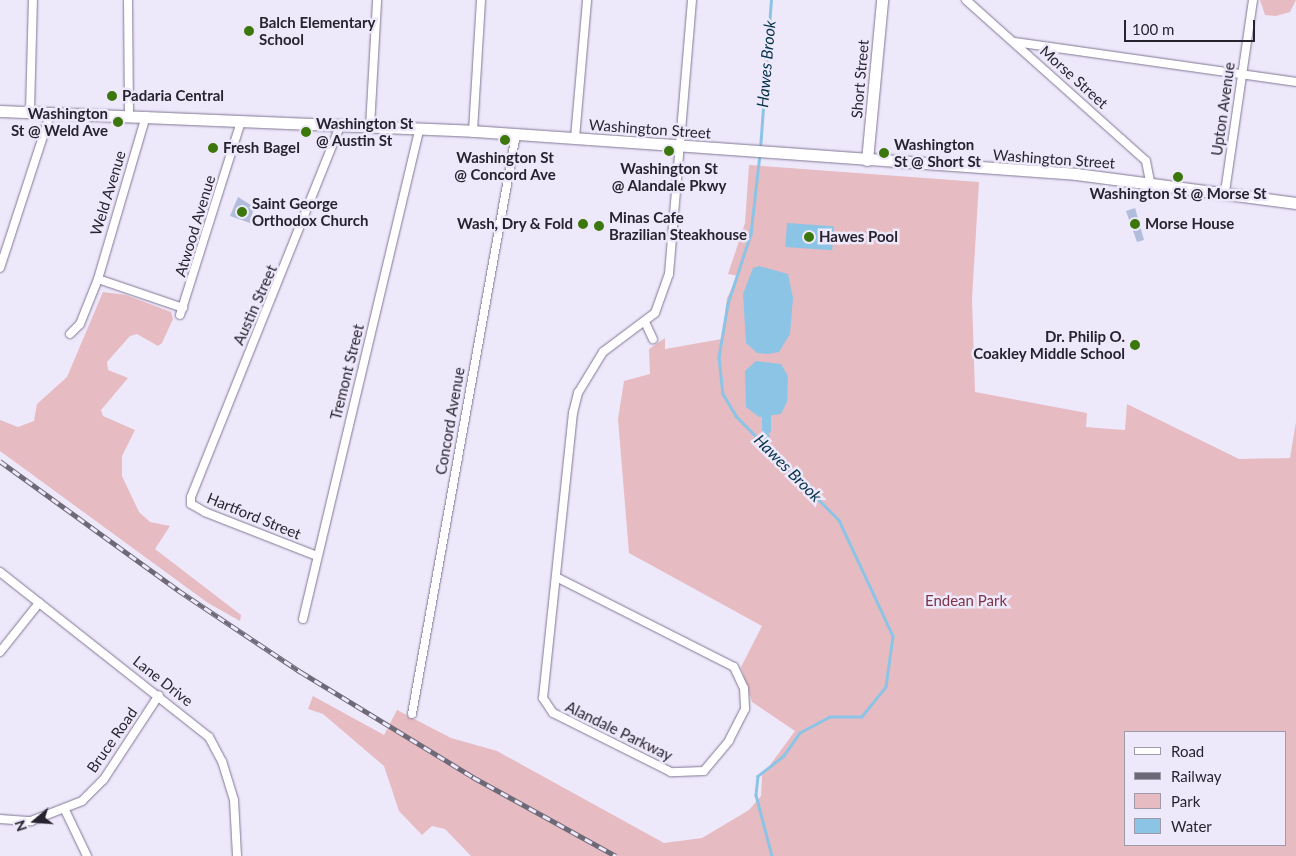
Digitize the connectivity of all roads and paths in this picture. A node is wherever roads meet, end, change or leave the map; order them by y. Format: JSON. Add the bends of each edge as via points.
{"nodes":[{"id":1,"x":33,"y":0,"type":"edge"},
{"id":2,"x":128,"y":0,"type":"edge"},
{"id":3,"x":377,"y":0,"type":"edge"},
{"id":4,"x":481,"y":0,"type":"edge"},
{"id":5,"x":587,"y":0,"type":"edge"},
{"id":6,"x":692,"y":0,"type":"edge"},
{"id":7,"x":882,"y":0,"type":"edge"},
{"id":8,"x":966,"y":0,"type":"edge"},
{"id":9,"x":1253,"y":0,"type":"edge"},
{"id":10,"x":1015,"y":42,"type":"junction"},
{"id":11,"x":1242,"y":74,"type":"junction"},
{"id":12,"x":1296,"y":82,"type":"edge"},
{"id":13,"x":30,"y":111,"type":"junction"},
{"id":14,"x":0,"y":112,"type":"edge"},
{"id":15,"x":51,"y":112,"type":"junction"},
{"id":16,"x":129,"y":115,"type":"junction"},
{"id":17,"x":146,"y":116,"type":"junction"},
{"id":18,"x":241,"y":122,"type":"junction"},
{"id":19,"x":340,"y":126,"type":"junction"},
{"id":20,"x":370,"y":127,"type":"junction"},
{"id":21,"x":418,"y":131,"type":"junction"},
{"id":22,"x":472,"y":131,"type":"junction"},
{"id":23,"x":516,"y":134,"type":"junction"},
{"id":24,"x":575,"y":138,"type":"junction"},
{"id":25,"x":682,"y":146,"type":"junction"},
{"id":26,"x":867,"y":160,"type":"junction"},
{"id":27,"x":1150,"y":181,"type":"junction"},
{"id":28,"x":1225,"y":192,"type":"junction"},
{"id":29,"x":1296,"y":203,"type":"edge"},
{"id":30,"x":0,"y":268,"type":"edge"},
{"id":31,"x":98,"y":279,"type":"junction"},
{"id":32,"x":645,"y":322,"type":"junction"},
{"id":33,"x":70,"y":334,"type":"dead end"},
{"id":34,"x":653,"y":339,"type":"dead end"},
{"id":35,"x":192,"y":493,"type":"joint"},
{"id":36,"x":317,"y":556,"type":"junction"},
{"id":37,"x":0,"y":572,"type":"edge"},
{"id":38,"x":556,"y":577,"type":"junction"},
{"id":39,"x":39,"y":604,"type":"junction"},
{"id":40,"x":303,"y":620,"type":"dead end"},
{"id":41,"x":0,"y":652,"type":"edge"},
{"id":42,"x":160,"y":695,"type":"junction"},
{"id":43,"x":412,"y":714,"type":"dead end"},
{"id":44,"x":65,"y":810,"type":"junction"},
{"id":45,"x":0,"y":819,"type":"edge"},
{"id":46,"x":87,"y":856,"type":"edge"},
{"id":47,"x":237,"y":856,"type":"edge"}],
"edges":[{"from":1,"to":13,"type":"street"},
{"from":2,"to":16,"type":"street"},
{"from":3,"to":20,"type":"street"},
{"from":4,"to":22,"type":"street"},
{"from":5,"to":24,"type":"street"},
{"from":6,"to":25,"type":"street","name":"Alandale Parkway"},
{"from":7,"to":26,"type":"main road","name":"Short Street"},
{"from":8,"to":10,"type":"street","name":"Morse Street"},
{"from":9,"to":11,"type":"street","name":"Upton Avenue"},
{"from":10,"to":11,"type":"street"},
{"from":10,"to":27,"type":"street","name":"Morse Street","via":[[1146,161]]},
{"from":11,"to":12,"type":"street"},
{"from":11,"to":28,"type":"street","name":"Upton Avenue"},
{"from":13,"to":14,"type":"main road","name":"Washington Street"},
{"from":13,"to":15,"type":"main road","name":"Washington Street"},
{"from":15,"to":16,"type":"main road","name":"Washington Street"},
{"from":15,"to":30,"type":"street"},
{"from":16,"to":17,"type":"main road","name":"Washington Street"},
{"from":17,"to":18,"type":"main road","name":"Washington Street"},
{"from":17,"to":31,"type":"street","name":"Weld Avenue"},
{"from":18,"to":19,"type":"main road","name":"Washington Street"},
{"from":18,"to":31,"type":"street","name":"Atwood Avenue","via":[[182,312]]},
{"from":19,"to":20,"type":"main road","name":"Washington Street"},
{"from":19,"to":35,"type":"street","name":"Austin Street"},
{"from":20,"to":21,"type":"main road","name":"Washington Street"},
{"from":21,"to":22,"type":"main road","name":"Washington Street"},
{"from":21,"to":36,"type":"street","name":"Tremont Street"},
{"from":22,"to":23,"type":"main road","name":"Washington Street"},
{"from":23,"to":24,"type":"main road","name":"Washington Street"},
{"from":23,"to":43,"type":"street","name":"Concord Avenue"},
{"from":24,"to":25,"type":"main road","name":"Washington Street"},
{"from":25,"to":26,"type":"main road","name":"Washington Street"},
{"from":25,"to":32,"type":"street","name":"Alandale Parkway","via":[[669,274],[660,303]]},
{"from":26,"to":27,"type":"main road","name":"Washington Street"},
{"from":27,"to":28,"type":"main road","name":"Washington Street"},
{"from":28,"to":29,"type":"main road","name":"Washington Street"},
{"from":31,"to":33,"type":"street","name":"Weld Avenue","via":[[80,324]]},
{"from":32,"to":34,"type":"street"},
{"from":32,"to":38,"type":"street","name":"Alandale Parkway","via":[[603,352],[578,393]]},
{"from":35,"to":36,"type":"street","name":"Hartford Street","via":[[191,504],[205,512]]},
{"from":36,"to":40,"type":"street","name":"Tremont Street"},
{"from":37,"to":39,"type":"street","name":"Lane Drive"},
{"from":38,"to":38,"type":"street","name":"Alandale Parkway","via":[[543,698],[546,707],[671,772],[704,772],[729,742],[745,709],[744,688],[734,667]]},
{"from":39,"to":41,"type":"street"},
{"from":39,"to":42,"type":"street","name":"Lane Drive"},
{"from":42,"to":44,"type":"street","name":"Bruce Road","via":[[104,779],[82,801]]},
{"from":42,"to":47,"type":"street","name":"Lane Drive","via":[[208,737],[222,761],[237,820]]},
{"from":44,"to":45,"type":"street","name":"Bruce Road","via":[[32,821]]},
{"from":44,"to":46,"type":"street"}]}
